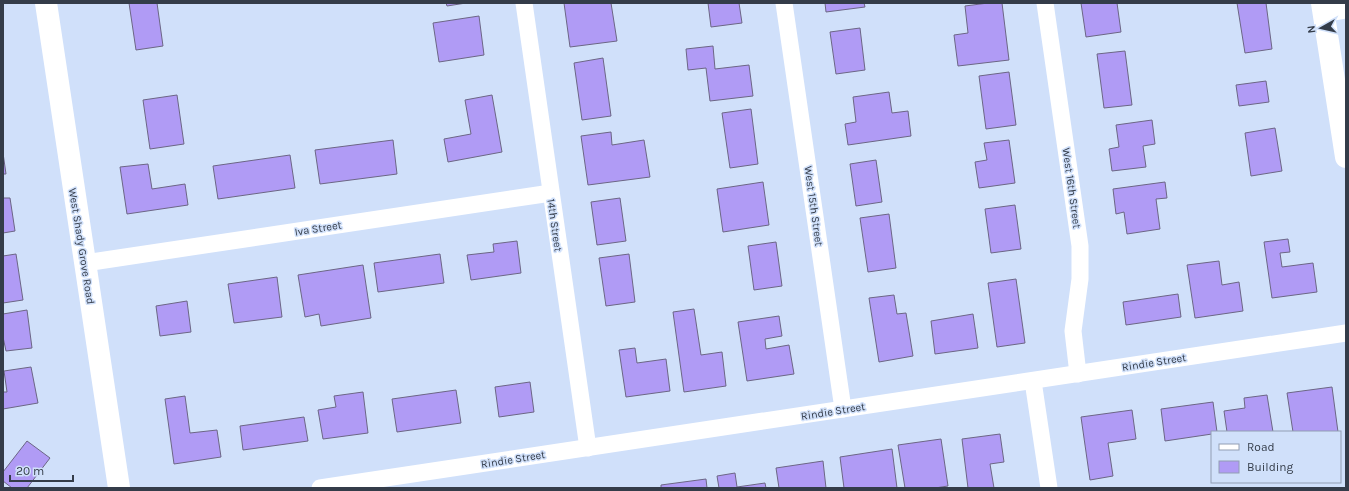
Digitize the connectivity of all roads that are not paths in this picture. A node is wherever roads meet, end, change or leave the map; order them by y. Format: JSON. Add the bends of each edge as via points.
{"nodes":[{"id":1,"x":46,"y":3,"type":"edge"},
{"id":2,"x":524,"y":3,"type":"edge"},
{"id":3,"x":784,"y":3,"type":"edge"},
{"id":4,"x":1045,"y":3,"type":"edge"},
{"id":5,"x":1323,"y":8,"type":"edge"},
{"id":6,"x":1346,"y":10,"type":"edge"},
{"id":7,"x":1346,"y":157,"type":"edge"},
{"id":8,"x":551,"y":193,"type":"junction"},
{"id":9,"x":85,"y":263,"type":"junction"},
{"id":10,"x":1346,"y":333,"type":"edge"},
{"id":11,"x":1078,"y":374,"type":"junction"},
{"id":12,"x":1033,"y":381,"type":"junction"},
{"id":13,"x":843,"y":409,"type":"junction"},
{"id":14,"x":588,"y":448,"type":"junction"},
{"id":15,"x":119,"y":488,"type":"edge"},
{"id":16,"x":320,"y":488,"type":"edge"},
{"id":17,"x":1049,"y":488,"type":"edge"}],
"edges":[{"from":1,"to":9,"type":"main road","name":"West Shady Grove Road"},
{"from":2,"to":8,"type":"street","name":"14th Street"},
{"from":3,"to":13,"type":"street","name":"West 15th Street"},
{"from":4,"to":11,"type":"street","name":"West 16th Street","via":[[1080,246],[1080,279],[1073,331]]},
{"from":5,"to":6,"type":"street"},
{"from":5,"to":7,"type":"main road"},
{"from":8,"to":9,"type":"street","name":"Iva Street"},
{"from":8,"to":14,"type":"street","name":"14th Street"},
{"from":9,"to":15,"type":"main road","name":"West Shady Grove Road"},
{"from":10,"to":11,"type":"street","name":"Rindie Street"},
{"from":11,"to":12,"type":"street","name":"Rindie Street"},
{"from":12,"to":13,"type":"street","name":"Rindie Street"},
{"from":12,"to":17,"type":"street"},
{"from":13,"to":14,"type":"street","name":"Rindie Street"},
{"from":14,"to":16,"type":"street","name":"Rindie Street"}]}
